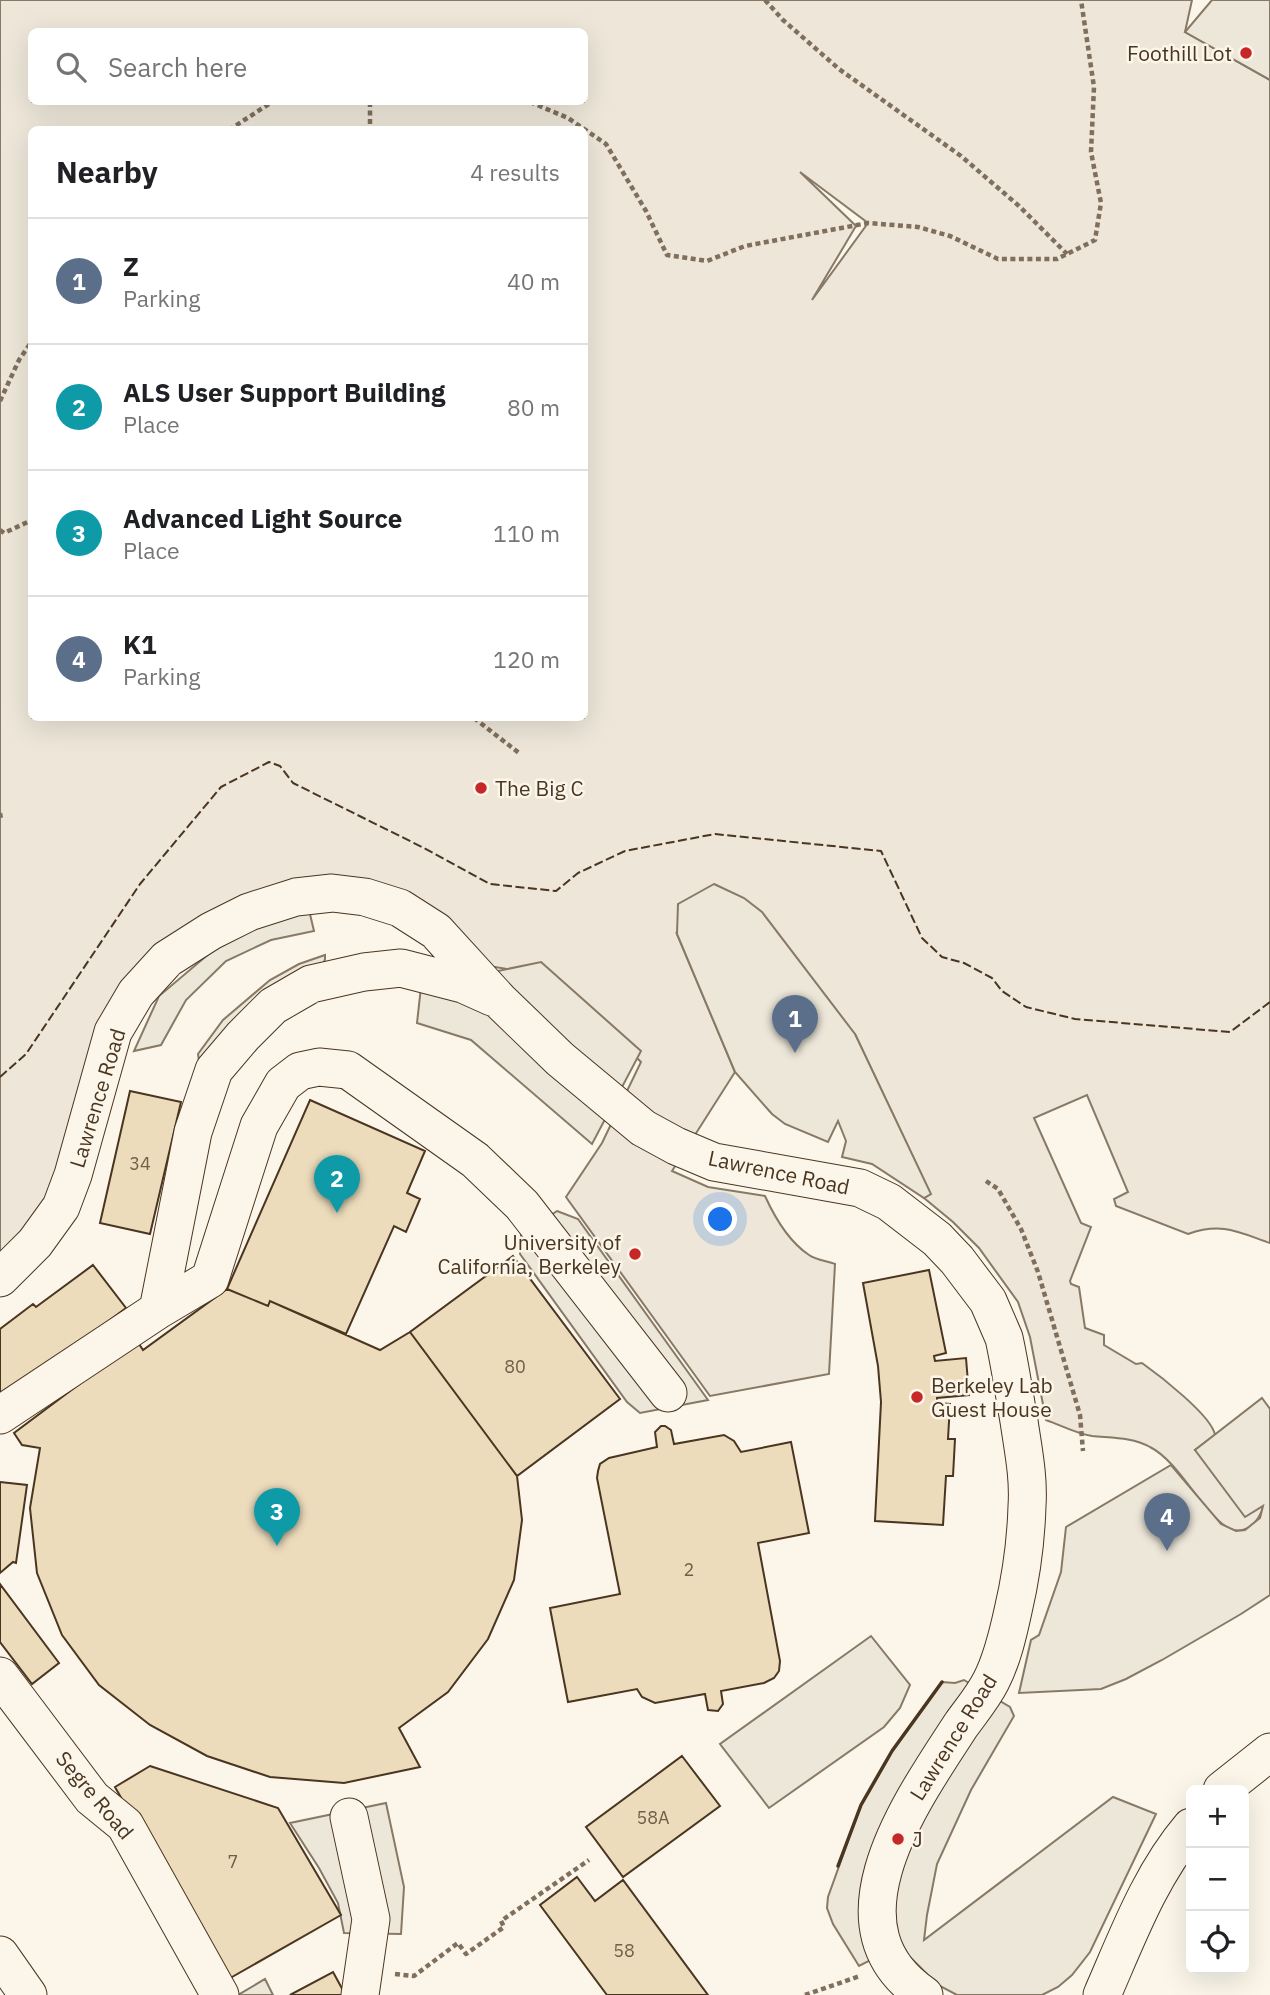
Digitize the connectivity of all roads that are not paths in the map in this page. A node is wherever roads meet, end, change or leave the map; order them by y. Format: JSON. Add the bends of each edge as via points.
{"nodes":[{"id":1,"x":499,"y":1000,"type":"junction"},
{"id":2,"x":0,"y":1278,"type":"edge"},
{"id":3,"x":158,"y":1310,"type":"junction"},
{"id":4,"x":668,"y":1393,"type":"dead end"},
{"id":5,"x":0,"y":1415,"type":"edge"},
{"id":6,"x":0,"y":1676,"type":"edge"},
{"id":7,"x":1270,"y":1752,"type":"edge"},
{"id":8,"x":1229,"y":1785,"type":"edge"},
{"id":9,"x":349,"y":1817,"type":"dead end"},
{"id":10,"x":1186,"y":1833,"type":"edge"},
{"id":11,"x":0,"y":1955,"type":"edge"},
{"id":12,"x":28,"y":1995,"type":"edge"},
{"id":13,"x":220,"y":1995,"type":"edge"},
{"id":14,"x":360,"y":1995,"type":"edge"},
{"id":15,"x":924,"y":1995,"type":"edge"},
{"id":16,"x":1101,"y":1995,"type":"edge"}],
"edges":[{"from":1,"to":2,"type":"lane","name":"Lawrence Road","via":[[436,931],[400,908],[365,897],[332,892],[296,897],[249,912],[211,931],[167,959],[136,993],[113,1032],[61,1207],[35,1243]]},
{"from":1,"to":3,"type":"lane","via":[[463,984],[401,968],[311,984],[274,1006],[214,1070],[193,1132]]},
{"from":1,"to":15,"type":"lane","name":"Lawrence Road","via":[[560,1059],[643,1128],[676,1146],[715,1163],[860,1188],[888,1202],[957,1259],[997,1320],[1009,1360],[1025,1460],[1027,1505],[1014,1609],[990,1682],[913,1799],[888,1851],[876,1910],[889,1960],[902,1978]]},
{"from":3,"to":4,"type":"lane","via":[[210,1279],[259,1126],[283,1084],[300,1071],[348,1070],[475,1160],[522,1205]]},
{"from":3,"to":5,"type":"lane"},
{"from":6,"to":13,"type":"lane","name":"Segre Road","via":[[92,1798],[125,1825]]},
{"from":7,"to":8,"type":"lane"},
{"from":9,"to":14,"type":"lane","via":[[371,1919]]},
{"from":10,"to":16,"type":"lane","via":[[1162,1867]]},
{"from":11,"to":12,"type":"lane"}]}
